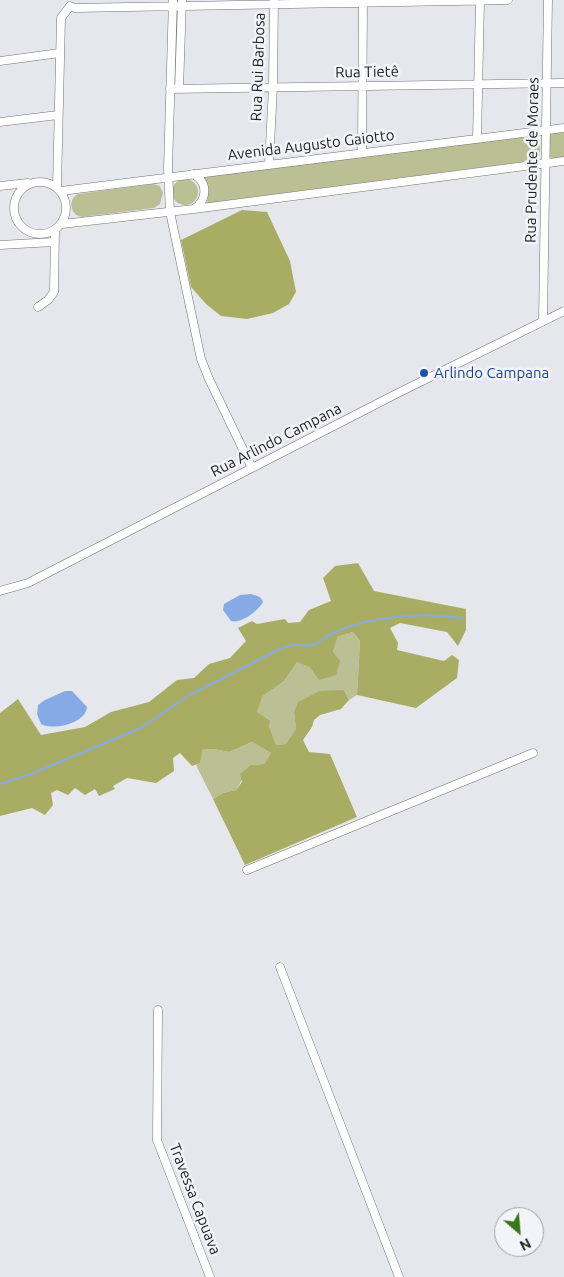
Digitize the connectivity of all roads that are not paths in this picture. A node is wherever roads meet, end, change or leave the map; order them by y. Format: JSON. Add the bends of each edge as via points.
{"nodes":[{"id":1,"x":480,"y":0,"type":"edge"},
{"id":2,"x":508,"y":0,"type":"edge"},
{"id":3,"x":548,"y":0,"type":"edge"},
{"id":4,"x":363,"y":1,"type":"edge"},
{"id":5,"x":274,"y":2,"type":"edge"},
{"id":6,"x":70,"y":3,"type":"edge"},
{"id":7,"x":172,"y":3,"type":"edge"},
{"id":8,"x":182,"y":3,"type":"edge"},
{"id":9,"x":60,"y":53,"type":"junction"},
{"id":10,"x":0,"y":61,"type":"edge"},
{"id":11,"x":547,"y":83,"type":"junction"},
{"id":12,"x":564,"y":83,"type":"edge"},
{"id":13,"x":479,"y":84,"type":"junction"},
{"id":14,"x":361,"y":86,"type":"junction"},
{"id":15,"x":273,"y":87,"type":"junction"},
{"id":16,"x":179,"y":88,"type":"junction"},
{"id":17,"x":170,"y":89,"type":"junction"},
{"id":18,"x":58,"y":115,"type":"junction"},
{"id":19,"x":0,"y":122,"type":"edge"},
{"id":20,"x":564,"y":128,"type":"edge"},
{"id":21,"x":545,"y":131,"type":"junction"},
{"id":22,"x":478,"y":139,"type":"junction"},
{"id":23,"x":362,"y":153,"type":"junction"},
{"id":24,"x":564,"y":161,"type":"edge"},
{"id":25,"x":269,"y":164,"type":"junction"},
{"id":26,"x":545,"y":164,"type":"junction"},
{"id":27,"x":192,"y":174,"type":"junction"},
{"id":28,"x":168,"y":177,"type":"junction"},
{"id":29,"x":33,"y":183,"type":"junction"},
{"id":30,"x":0,"y":186,"type":"edge"},
{"id":31,"x":59,"y":189,"type":"junction"},
{"id":32,"x":194,"y":209,"type":"junction"},
{"id":33,"x":170,"y":212,"type":"junction"},
{"id":34,"x":62,"y":224,"type":"junction"},
{"id":35,"x":56,"y":230,"type":"junction"},
{"id":36,"x":54,"y":242,"type":"junction"},
{"id":37,"x":0,"y":245,"type":"edge"},
{"id":38,"x":38,"y":307,"type":"dead end"},
{"id":39,"x":564,"y":311,"type":"edge"},
{"id":40,"x":543,"y":320,"type":"junction"},
{"id":41,"x":252,"y":468,"type":"junction"},
{"id":42,"x":0,"y":591,"type":"edge"},
{"id":43,"x":533,"y":753,"type":"dead end"},
{"id":44,"x":247,"y":870,"type":"dead end"},
{"id":45,"x":280,"y":966,"type":"dead end"},
{"id":46,"x":158,"y":1010,"type":"dead end"},
{"id":47,"x":210,"y":1277,"type":"edge"},
{"id":48,"x":399,"y":1277,"type":"edge"}],
"edges":[{"from":1,"to":2,"type":"street"},
{"from":1,"to":4,"type":"street"},
{"from":1,"to":13,"type":"street"},
{"from":3,"to":11,"type":"street","name":"Rua Prudente de Moraes"},
{"from":4,"to":5,"type":"street"},
{"from":4,"to":14,"type":"street"},
{"from":5,"to":8,"type":"street"},
{"from":5,"to":15,"type":"street","name":"Rua Rui Barbosa"},
{"from":6,"to":7,"type":"street","via":[[75,8]]},
{"from":6,"to":9,"type":"street","via":[[61,18]]},
{"from":7,"to":8,"type":"street"},
{"from":7,"to":17,"type":"street"},
{"from":8,"to":16,"type":"street"},
{"from":9,"to":10,"type":"street"},
{"from":9,"to":18,"type":"street"},
{"from":11,"to":12,"type":"street","name":"Rua Tietê"},
{"from":11,"to":13,"type":"street","name":"Rua Tietê"},
{"from":11,"to":21,"type":"street","name":"Rua Prudente de Moraes"},
{"from":13,"to":14,"type":"street","name":"Rua Tietê"},
{"from":13,"to":22,"type":"street"},
{"from":14,"to":15,"type":"street","name":"Rua Tietê"},
{"from":14,"to":23,"type":"street"},
{"from":15,"to":16,"type":"street","name":"Rua Tietê"},
{"from":15,"to":25,"type":"street","name":"Rua Rui Barbosa"},
{"from":16,"to":17,"type":"street","name":"Rua Tietê"},
{"from":17,"to":28,"type":"street"},
{"from":18,"to":19,"type":"street"},
{"from":18,"to":31,"type":"street"},
{"from":20,"to":21,"type":"street","name":"Avenida Augusto Gaiotto"},
{"from":21,"to":22,"type":"street","name":"Avenida Augusto Gaiotto"},
{"from":21,"to":26,"type":"street","name":"Rua Prudente de Moraes"},
{"from":22,"to":23,"type":"street","name":"Avenida Augusto Gaiotto"},
{"from":23,"to":25,"type":"street","name":"Avenida Augusto Gaiotto"},
{"from":24,"to":26,"type":"street"},
{"from":25,"to":27,"type":"street","name":"Avenida Augusto Gaiotto"},
{"from":26,"to":32,"type":"street"},
{"from":26,"to":40,"type":"street","name":"Rua Prudente de Moraes"},
{"from":27,"to":28,"type":"street","name":"Avenida Augusto Gaiotto"},
{"from":27,"to":32,"type":"street","via":[[198,177],[204,188],[203,200]]},
{"from":28,"to":31,"type":"street","name":"Avenida Augusto Gaiotto"},
{"from":28,"to":33,"type":"street"},
{"from":29,"to":30,"type":"street"},
{"from":29,"to":31,"type":"street","via":[[46,182]]},
{"from":29,"to":35,"type":"street","via":[[16,196],[14,213],[17,221],[30,232],[39,234]]},
{"from":31,"to":34,"type":"street","via":[[67,207]]},
{"from":32,"to":33,"type":"street"},
{"from":33,"to":34,"type":"street"},
{"from":33,"to":41,"type":"street","via":[[201,358]]},
{"from":34,"to":35,"type":"street"},
{"from":35,"to":36,"type":"street"},
{"from":36,"to":37,"type":"street"},
{"from":36,"to":38,"type":"street","via":[[54,292]]},
{"from":39,"to":40,"type":"street","name":"Rua Arlindo Campana"},
{"from":40,"to":41,"type":"street","name":"Rua Arlindo Campana"},
{"from":41,"to":42,"type":"street","name":"Rua Arlindo Campana","via":[[28,583]]},
{"from":43,"to":44,"type":"street"},
{"from":45,"to":48,"type":"street"},
{"from":46,"to":47,"type":"street","name":"Travessa Capuava","via":[[157,1140]]}]}
